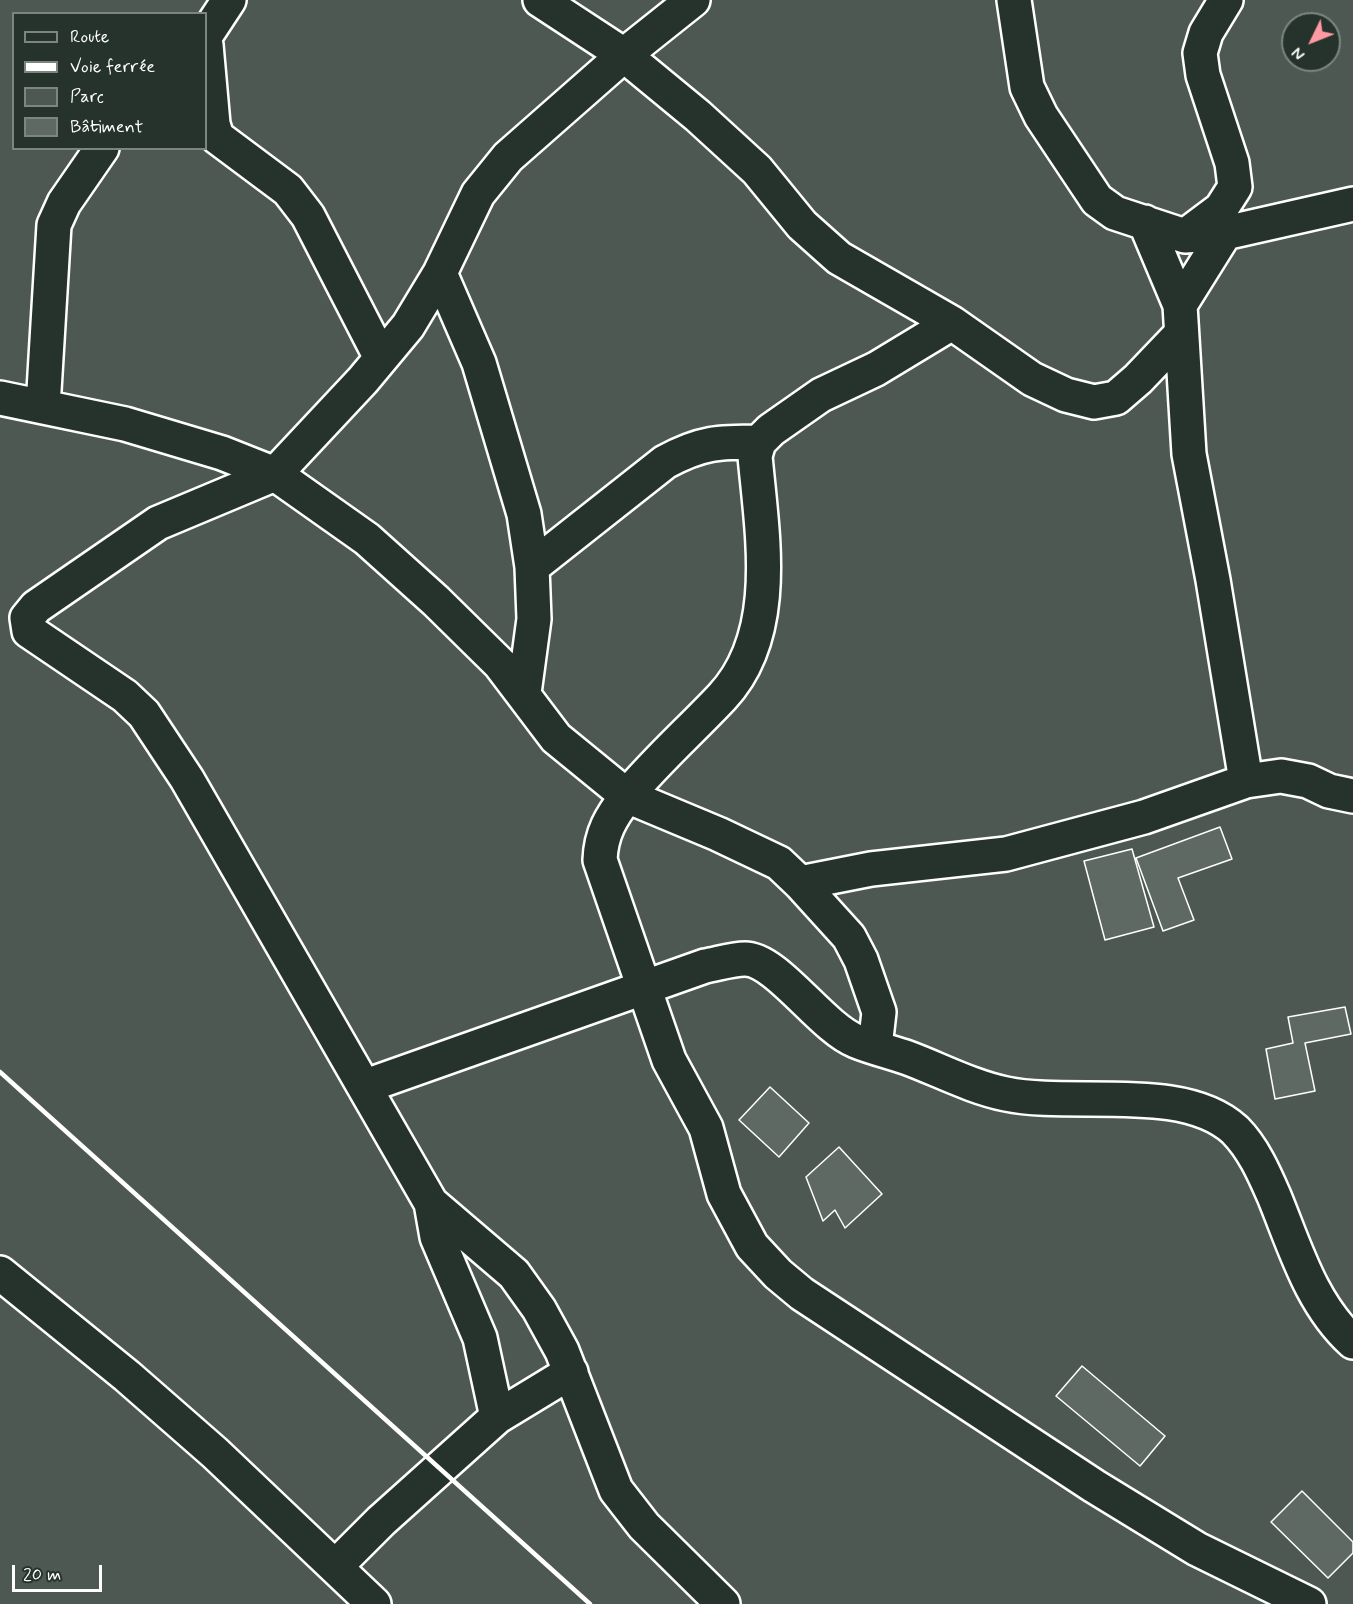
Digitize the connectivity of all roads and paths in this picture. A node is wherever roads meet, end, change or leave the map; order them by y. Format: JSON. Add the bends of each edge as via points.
{"nodes":[{"id":1,"x":229,"y":0,"type":"edge"},
{"id":2,"x":540,"y":0,"type":"edge"},
{"id":3,"x":1014,"y":0,"type":"edge"},
{"id":4,"x":1226,"y":0,"type":"edge"},
{"id":5,"x":679,"y":5,"type":"edge"},
{"id":6,"x":207,"y":33,"type":"edge"},
{"id":7,"x":624,"y":55,"type":"junction"},
{"id":8,"x":207,"y":56,"type":"edge"},
{"id":9,"x":101,"y":150,"type":"edge"},
{"id":10,"x":1353,"y":204,"type":"edge"},
{"id":11,"x":1145,"y":222,"type":"junction"},
{"id":12,"x":1225,"y":233,"type":"junction"},
{"id":13,"x":1185,"y":236,"type":"junction"},
{"id":14,"x":440,"y":273,"type":"junction"},
{"id":15,"x":1180,"y":319,"type":"junction"},
{"id":16,"x":952,"y":323,"type":"junction"},
{"id":17,"x":381,"y":358,"type":"junction"},
{"id":18,"x":0,"y":398,"type":"edge"},
{"id":19,"x":43,"y":407,"type":"junction"},
{"id":20,"x":759,"y":442,"type":"junction"},
{"id":21,"x":275,"y":474,"type":"junction"},
{"id":22,"x":532,"y":567,"type":"junction"},
{"id":23,"x":524,"y":693,"type":"junction"},
{"id":24,"x":1246,"y":781,"type":"junction"},
{"id":25,"x":627,"y":796,"type":"junction"},
{"id":26,"x":1353,"y":796,"type":"edge"},
{"id":27,"x":800,"y":883,"type":"junction"},
{"id":28,"x":642,"y":988,"type":"junction"},
{"id":29,"x":875,"y":1047,"type":"junction"},
{"id":30,"x":366,"y":1086,"type":"junction"},
{"id":31,"x":431,"y":1203,"type":"junction"},
{"id":32,"x":0,"y":1273,"type":"edge"},
{"id":33,"x":1353,"y":1342,"type":"edge"},
{"id":34,"x":571,"y":1372,"type":"junction"},
{"id":35,"x":497,"y":1417,"type":"junction"},
{"id":36,"x":335,"y":1567,"type":"junction"},
{"id":37,"x":374,"y":1604,"type":"edge"},
{"id":38,"x":723,"y":1604,"type":"edge"},
{"id":39,"x":1309,"y":1604,"type":"edge"}],
"edges":[{"from":1,"to":6,"type":"street"},
{"from":2,"to":7,"type":"street"},
{"from":3,"to":11,"type":"street","via":[[1028,87],[1041,116],[1097,200],[1115,213]]},
{"from":4,"to":13,"type":"street","via":[[1206,33],[1200,53],[1203,75],[1232,163],[1235,187],[1221,209]]},
{"from":5,"to":7,"type":"street"},
{"from":7,"to":14,"type":"street","via":[[508,157],[478,194]]},
{"from":7,"to":16,"type":"street","via":[[757,170],[802,225],[838,258]]},
{"from":8,"to":17,"type":"street","via":[[217,137],[288,190],[308,216]]},
{"from":9,"to":19,"type":"street","via":[[64,203],[54,225]]},
{"from":10,"to":12,"type":"street"},
{"from":11,"to":13,"type":"street"},
{"from":11,"to":15,"type":"street"},
{"from":12,"to":13,"type":"street"},
{"from":12,"to":15,"type":"street"},
{"from":14,"to":17,"type":"street","via":[[408,326]]},
{"from":14,"to":22,"type":"street","via":[[479,363],[524,514]]},
{"from":15,"to":16,"type":"street","via":[[1163,355],[1116,398],[1094,402],[1066,395],[1032,379]]},
{"from":15,"to":24,"type":"street","via":[[1189,454]]},
{"from":16,"to":20,"type":"street","via":[[876,369],[821,395]]},
{"from":17,"to":21,"type":"street"},
{"from":18,"to":19,"type":"street"},
{"from":19,"to":21,"type":"street","via":[[125,424],[222,453]]},
{"from":20,"to":22,"type":"street","via":[[708,442],[665,462]]},
{"from":20,"to":25,"type":"street","via":[[755,456],[764,577],[759,624],[738,675],[723,696],[659,758]]},
{"from":21,"to":23,"type":"street","via":[[367,539],[472,635]]},
{"from":21,"to":30,"type":"street","via":[[158,523],[36,607],[27,618],[29,631],[125,696],[144,714],[187,779]]},
{"from":22,"to":23,"type":"street","via":[[534,619]]},
{"from":23,"to":25,"type":"street","via":[[556,738]]},
{"from":24,"to":26,"type":"street","via":[[1281,776]]},
{"from":24,"to":27,"type":"street","via":[[1143,817],[1006,854],[872,869]]},
{"from":25,"to":27,"type":"street","via":[[779,863]]},
{"from":25,"to":28,"type":"street","via":[[604,829],[600,860]]},
{"from":27,"to":29,"type":"street","via":[[849,937],[861,960],[879,1012]]},
{"from":28,"to":29,"type":"street","via":[[705,966],[747,959],[794,988],[830,1025]]},
{"from":28,"to":30,"type":"street"},
{"from":28,"to":39,"type":"street","via":[[669,1060],[706,1128],[724,1194],[752,1246],[778,1274],[802,1294],[1094,1486],[1197,1549]]},
{"from":29,"to":33,"type":"street","via":[[1007,1094],[1184,1104],[1221,1119],[1254,1154],[1317,1299]]},
{"from":30,"to":31,"type":"street"},
{"from":31,"to":34,"type":"street","via":[[514,1274],[539,1309]]},
{"from":31,"to":35,"type":"street","via":[[437,1238],[480,1338]]},
{"from":32,"to":36,"type":"street","via":[[215,1453]]},
{"from":34,"to":35,"type":"street"},
{"from":34,"to":38,"type":"street","via":[[616,1490],[644,1526]]},
{"from":35,"to":36,"type":"street"},
{"from":36,"to":37,"type":"street"}]}
